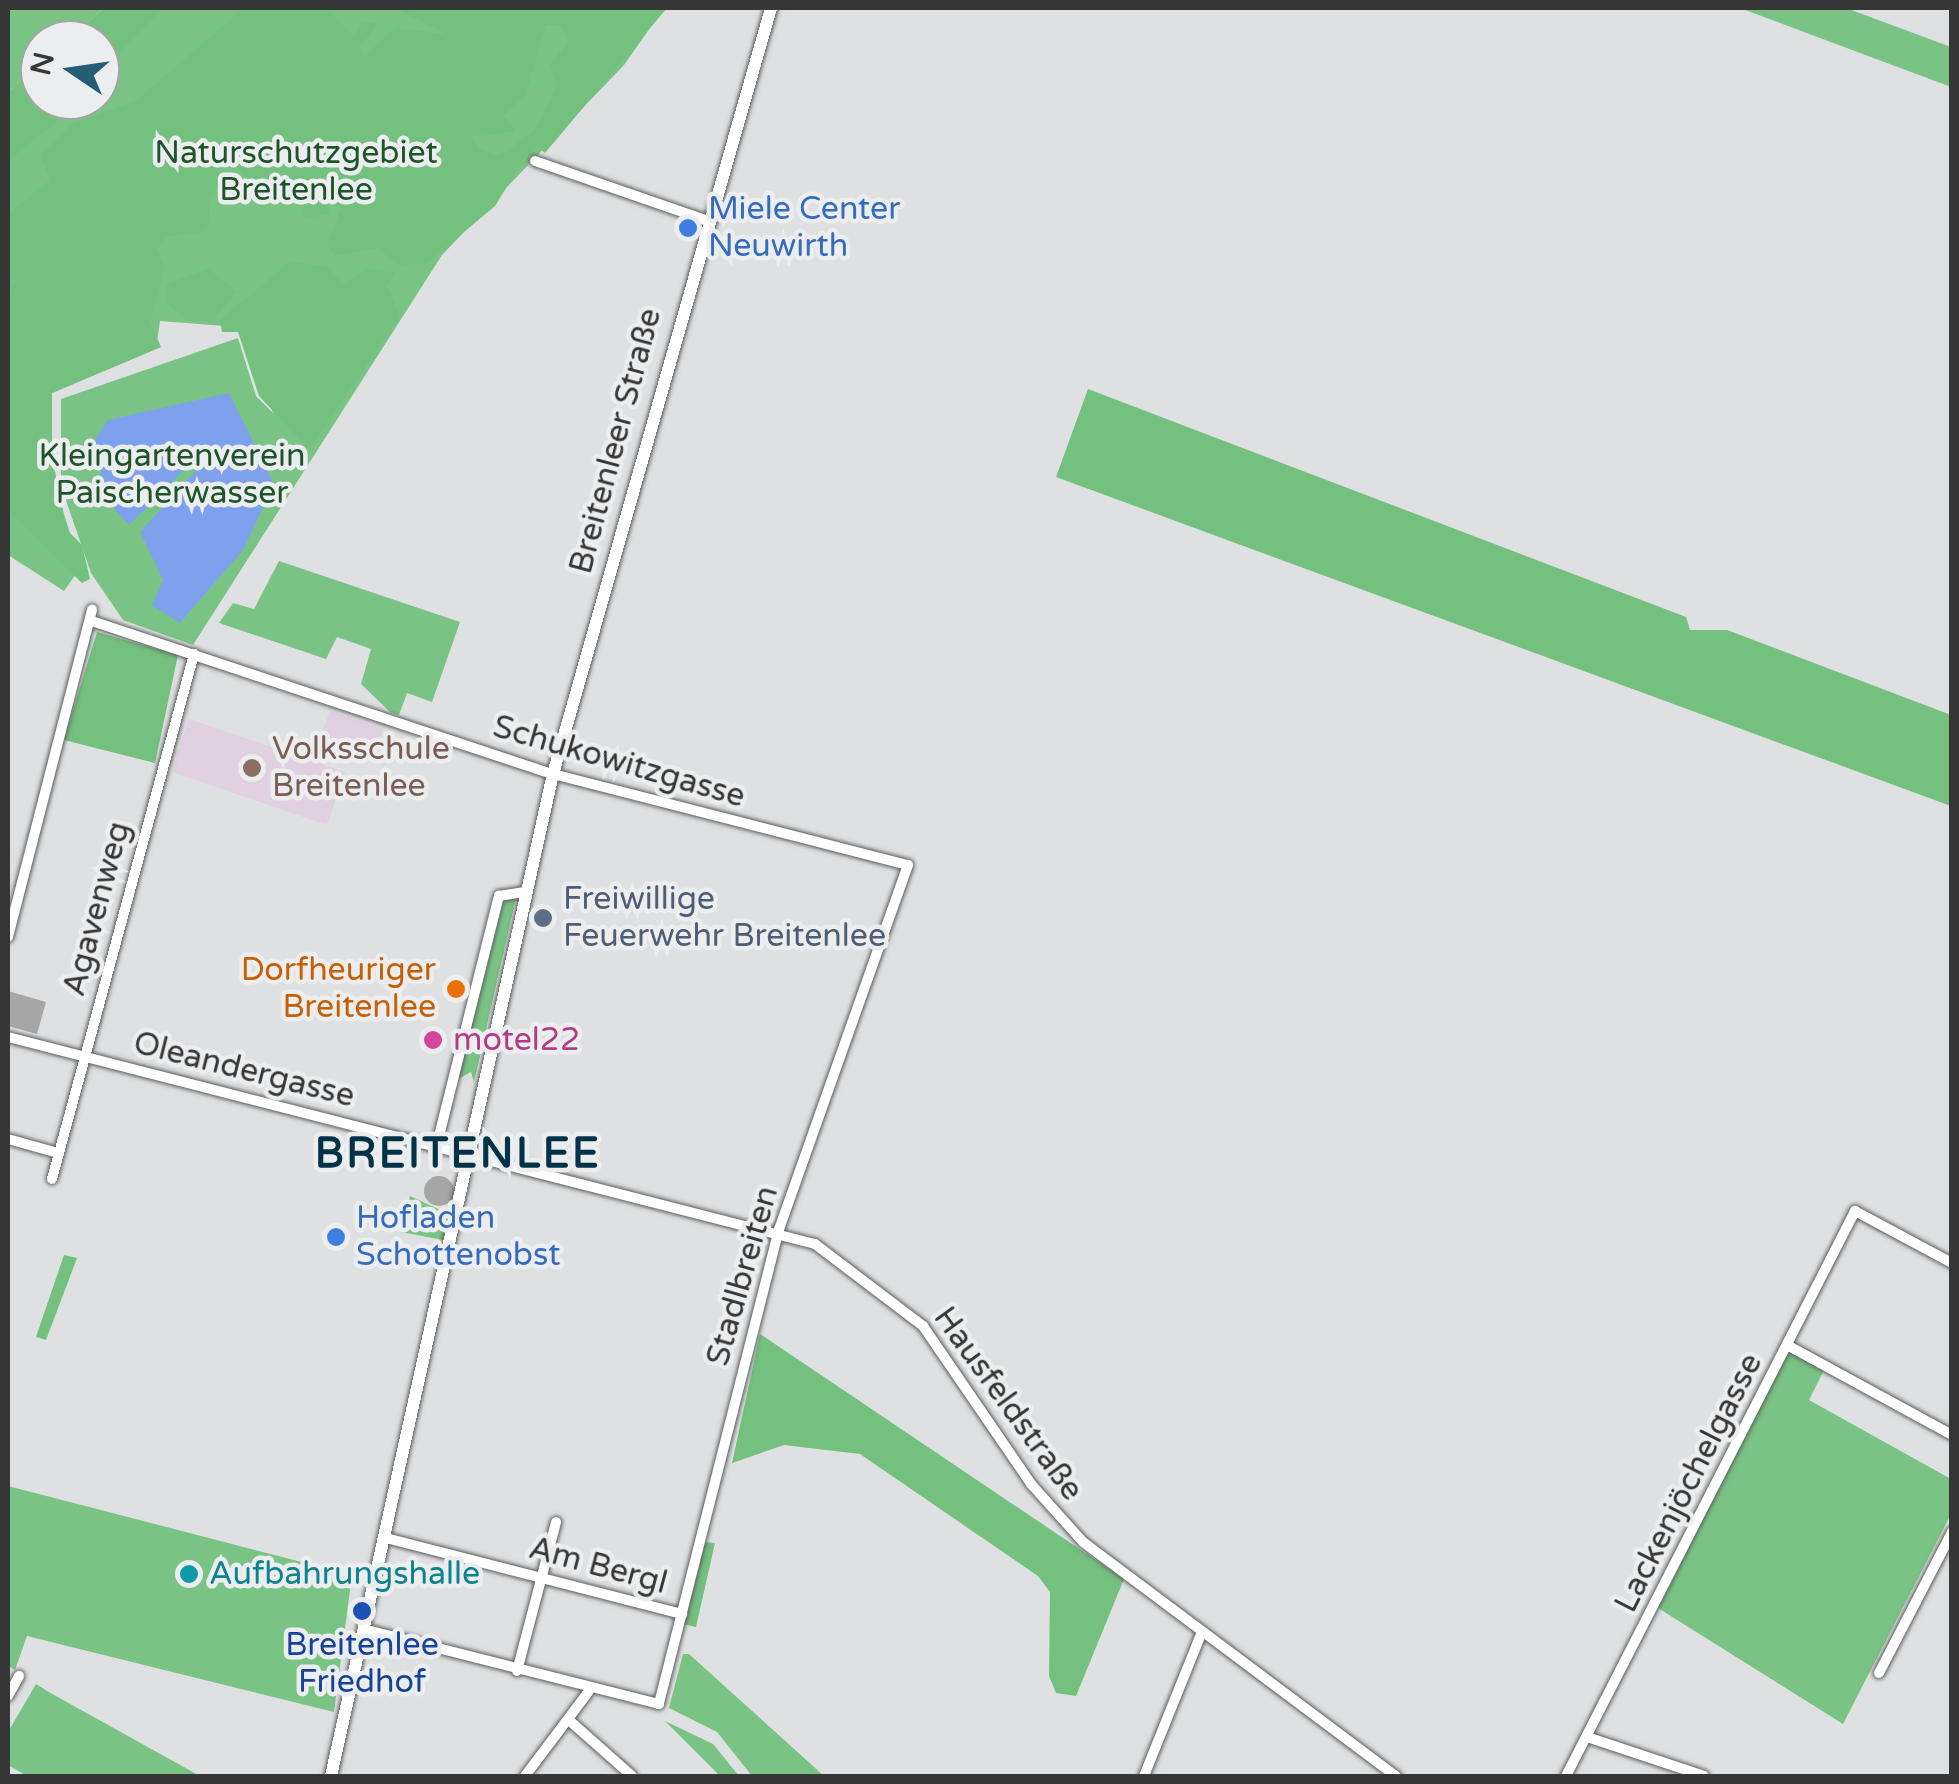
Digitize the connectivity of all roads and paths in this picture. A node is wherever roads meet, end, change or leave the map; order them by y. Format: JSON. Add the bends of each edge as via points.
{"nodes":[{"id":1,"x":771,"y":8,"type":"edge"},
{"id":2,"x":535,"y":162,"type":"dead end"},
{"id":3,"x":705,"y":220,"type":"junction"},
{"id":4,"x":194,"y":654,"type":"junction"},
{"id":5,"x":553,"y":774,"type":"junction"},
{"id":6,"x":908,"y":865,"type":"joint"},
{"id":7,"x":524,"y":892,"type":"junction"},
{"id":8,"x":13,"y":894,"type":"edge"},
{"id":9,"x":8,"y":936,"type":"edge"},
{"id":10,"x":8,"y":1038,"type":"edge"},
{"id":11,"x":84,"y":1057,"type":"junction"},
{"id":12,"x":8,"y":1139,"type":"edge"},
{"id":13,"x":437,"y":1144,"type":"junction"},
{"id":14,"x":469,"y":1152,"type":"junction"},
{"id":15,"x":58,"y":1153,"type":"junction"},
{"id":16,"x":52,"y":1179,"type":"dead end"},
{"id":17,"x":779,"y":1229,"type":"junction"},
{"id":18,"x":1952,"y":1263,"type":"edge"},
{"id":19,"x":1787,"y":1344,"type":"junction"},
{"id":20,"x":1952,"y":1435,"type":"edge"},
{"id":21,"x":556,"y":1522,"type":"dead end"},
{"id":22,"x":1952,"y":1532,"type":"edge"},
{"id":23,"x":386,"y":1538,"type":"junction"},
{"id":24,"x":541,"y":1576,"type":"junction"},
{"id":25,"x":682,"y":1614,"type":"junction"},
{"id":26,"x":367,"y":1630,"type":"junction"},
{"id":27,"x":1202,"y":1632,"type":"junction"},
{"id":28,"x":517,"y":1671,"type":"junction"},
{"id":29,"x":1879,"y":1672,"type":"dead end"},
{"id":30,"x":20,"y":1676,"type":"dead end"},
{"id":31,"x":589,"y":1690,"type":"junction"},
{"id":32,"x":8,"y":1696,"type":"edge"},
{"id":33,"x":570,"y":1721,"type":"junction"},
{"id":34,"x":1586,"y":1737,"type":"junction"},
{"id":35,"x":331,"y":1776,"type":"edge"},
{"id":36,"x":525,"y":1776,"type":"edge"},
{"id":37,"x":632,"y":1776,"type":"edge"},
{"id":38,"x":1144,"y":1776,"type":"edge"},
{"id":39,"x":1396,"y":1776,"type":"edge"},
{"id":40,"x":1566,"y":1776,"type":"edge"},
{"id":41,"x":1704,"y":1776,"type":"edge"}],
"edges":[{"from":1,"to":3,"type":"main road","name":"Breitenleer Straße"},
{"from":2,"to":3,"type":"street"},
{"from":3,"to":5,"type":"main road","name":"Breitenleer Straße"},
{"from":4,"to":5,"type":"street","name":"Schukowitzgasse"},
{"from":4,"to":8,"type":"street","name":"Schukowitzgasse","via":[[92,616]]},
{"from":4,"to":11,"type":"street","name":"Agavenweg"},
{"from":5,"to":6,"type":"street","name":"Schukowitzgasse"},
{"from":5,"to":7,"type":"main road","name":"Breitenleer Straße"},
{"from":6,"to":17,"type":"street","name":"Stadlbreiten"},
{"from":7,"to":13,"type":"street","via":[[499,896]]},
{"from":7,"to":14,"type":"main road","name":"Breitenleer Straße"},
{"from":8,"to":9,"type":"street"},
{"from":10,"to":11,"type":"street","name":"Oleandergasse"},
{"from":11,"to":13,"type":"street","name":"Oleandergasse"},
{"from":11,"to":15,"type":"street","name":"Agavenweg"},
{"from":12,"to":15,"type":"street"},
{"from":13,"to":14,"type":"street","name":"Oleandergasse"},
{"from":14,"to":17,"type":"street","name":"Hausfeldstraße"},
{"from":14,"to":23,"type":"main road","name":"Breitenleer Straße"},
{"from":15,"to":16,"type":"street","name":"Agavenweg"},
{"from":17,"to":25,"type":"street","name":"Stadlbreiten"},
{"from":17,"to":27,"type":"street","name":"Hausfeldstraße","via":[[850,1264],[906,1308],[1055,1514]]},
{"from":18,"to":19,"type":"street","name":"Lackenjöchelgasse","via":[[1855,1212]]},
{"from":19,"to":20,"type":"street"},
{"from":19,"to":34,"type":"street","name":"Lackenjöchelgasse"},
{"from":21,"to":24,"type":"street"},
{"from":22,"to":29,"type":"street"},
{"from":23,"to":24,"type":"street","name":"Am Bergl"},
{"from":23,"to":26,"type":"main road","name":"Breitenleer Straße"},
{"from":24,"to":25,"type":"street","name":"Am Bergl"},
{"from":24,"to":28,"type":"street"},
{"from":25,"to":31,"type":"street","name":"Stadlbreiten","via":[[654,1708]]},
{"from":26,"to":28,"type":"street"},
{"from":26,"to":35,"type":"main road","name":"Breitenleer Straße"},
{"from":27,"to":38,"type":"street"},
{"from":27,"to":39,"type":"street","name":"Hausfeldstraße"},
{"from":28,"to":31,"type":"street"},
{"from":30,"to":32,"type":"street"},
{"from":31,"to":33,"type":"street"},
{"from":33,"to":36,"type":"street"},
{"from":33,"to":37,"type":"street"},
{"from":34,"to":40,"type":"street","name":"Lackenjöchelgasse"},
{"from":34,"to":41,"type":"street"}]}
